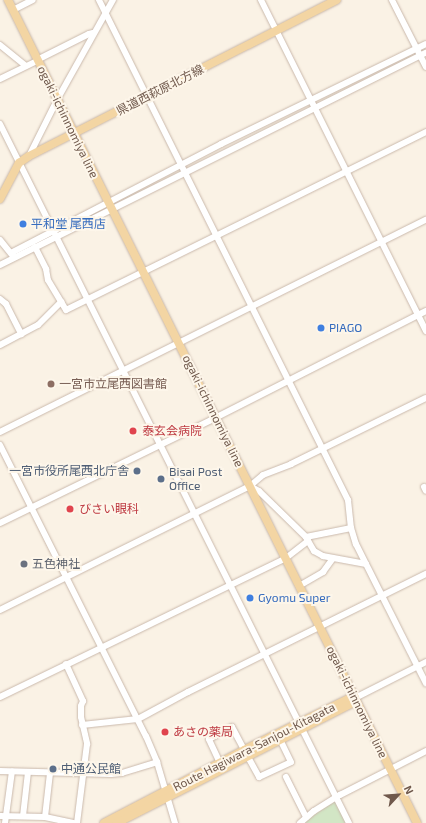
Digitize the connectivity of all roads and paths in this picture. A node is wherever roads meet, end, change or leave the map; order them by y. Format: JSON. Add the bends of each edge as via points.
{"nodes":[{"id":1,"x":4,"y":0,"type":"edge"},
{"id":2,"x":8,"y":0,"type":"edge"},
{"id":3,"x":33,"y":0,"type":"edge"},
{"id":4,"x":99,"y":0,"type":"edge"},
{"id":5,"x":113,"y":0,"type":"edge"},
{"id":6,"x":261,"y":0,"type":"edge"},
{"id":7,"x":338,"y":0,"type":"edge"},
{"id":8,"x":392,"y":0,"type":"edge"},
{"id":9,"x":13,"y":10,"type":"junction"},
{"id":10,"x":105,"y":13,"type":"junction"},
{"id":11,"x":276,"y":30,"type":"junction"},
{"id":12,"x":93,"y":33,"type":"junction"},
{"id":13,"x":426,"y":44,"type":"edge"},
{"id":14,"x":0,"y":45,"type":"edge"},
{"id":15,"x":417,"y":49,"type":"junction"},
{"id":16,"x":423,"y":54,"type":"edge"},
{"id":17,"x":36,"y":61,"type":"junction"},
{"id":18,"x":26,"y":66,"type":"junction"},
{"id":19,"x":426,"y":67,"type":"edge"},
{"id":20,"x":0,"y":79,"type":"edge"},
{"id":21,"x":147,"y":96,"type":"junction"},
{"id":22,"x":311,"y":100,"type":"junction"},
{"id":23,"x":56,"y":103,"type":"junction"},
{"id":24,"x":315,"y":107,"type":"junction"},
{"id":25,"x":0,"y":124,"type":"edge"},
{"id":26,"x":426,"y":132,"type":"edge"},
{"id":27,"x":72,"y":135,"type":"junction"},
{"id":28,"x":29,"y":156,"type":"junction"},
{"id":29,"x":19,"y":163,"type":"junction"},
{"id":30,"x":183,"y":169,"type":"junction"},
{"id":31,"x":345,"y":171,"type":"junction"},
{"id":32,"x":0,"y":199,"type":"edge"},
{"id":33,"x":108,"y":207,"type":"junction"},
{"id":34,"x":426,"y":220,"type":"edge"},
{"id":35,"x":55,"y":234,"type":"junction"},
{"id":36,"x":216,"y":236,"type":"junction"},
{"id":37,"x":0,"y":240,"type":"edge"},
{"id":38,"x":381,"y":242,"type":"junction"},
{"id":39,"x":35,"y":248,"type":"junction"},
{"id":40,"x":13,"y":255,"type":"junction"},
{"id":41,"x":0,"y":265,"type":"edge"},
{"id":42,"x":141,"y":272,"type":"junction"},
{"id":43,"x":88,"y":298,"type":"junction"},
{"id":44,"x":0,"y":300,"type":"edge"},
{"id":45,"x":61,"y":302,"type":"junction"},
{"id":46,"x":252,"y":307,"type":"junction"},
{"id":47,"x":426,"y":311,"type":"edge"},
{"id":48,"x":418,"y":315,"type":"junction"},
{"id":49,"x":426,"y":331,"type":"edge"},
{"id":50,"x":21,"y":334,"type":"junction"},
{"id":51,"x":177,"y":344,"type":"junction"},
{"id":52,"x":0,"y":346,"type":"edge"},
{"id":53,"x":124,"y":371,"type":"junction"},
{"id":54,"x":289,"y":381,"type":"junction"},
{"id":55,"x":426,"y":398,"type":"edge"},
{"id":56,"x":214,"y":419,"type":"junction"},
{"id":57,"x":0,"y":432,"type":"edge"},
{"id":58,"x":0,"y":445,"type":"edge"},
{"id":59,"x":161,"y":445,"type":"junction"},
{"id":60,"x":323,"y":448,"type":"junction"},
{"id":61,"x":248,"y":487,"type":"junction"},
{"id":62,"x":31,"y":507,"type":"junction"},
{"id":63,"x":195,"y":514,"type":"junction"},
{"id":64,"x":0,"y":523,"type":"edge"},
{"id":65,"x":350,"y":528,"type":"junction"},
{"id":66,"x":307,"y":539,"type":"junction"},
{"id":67,"x":283,"y":558,"type":"junction"},
{"id":68,"x":333,"y":558,"type":"junction"},
{"id":69,"x":366,"y":564,"type":"junction"},
{"id":70,"x":426,"y":574,"type":"edge"},
{"id":71,"x":67,"y":578,"type":"junction"},
{"id":72,"x":229,"y":584,"type":"junction"},
{"id":73,"x":299,"y":586,"type":"junction"},
{"id":74,"x":382,"y":596,"type":"junction"},
{"id":75,"x":0,"y":610,"type":"edge"},
{"id":76,"x":318,"y":628,"type":"junction"},
{"id":77,"x":102,"y":648,"type":"junction"},
{"id":78,"x":265,"y":655,"type":"junction"},
{"id":79,"x":426,"y":662,"type":"edge"},
{"id":80,"x":66,"y":664,"type":"junction"},
{"id":81,"x":418,"y":666,"type":"junction"},
{"id":82,"x":426,"y":683,"type":"edge"},
{"id":83,"x":0,"y":697,"type":"edge"},
{"id":84,"x":353,"y":700,"type":"junction"},
{"id":85,"x":138,"y":719,"type":"junction"},
{"id":86,"x":82,"y":726,"type":"junction"},
{"id":87,"x":301,"y":726,"type":"junction"},
{"id":88,"x":280,"y":740,"type":"junction"},
{"id":89,"x":426,"y":751,"type":"edge"},
{"id":90,"x":246,"y":754,"type":"junction"},
{"id":91,"x":157,"y":762,"type":"junction"},
{"id":92,"x":220,"y":763,"type":"junction"},
{"id":93,"x":0,"y":770,"type":"edge"},
{"id":94,"x":388,"y":770,"type":"junction"},
{"id":95,"x":12,"y":771,"type":"junction"},
{"id":96,"x":28,"y":772,"type":"junction"},
{"id":97,"x":50,"y":773,"type":"junction"},
{"id":98,"x":83,"y":774,"type":"junction"},
{"id":99,"x":286,"y":777,"type":"dead end"},
{"id":100,"x":166,"y":794,"type":"junction"},
{"id":101,"x":337,"y":798,"type":"junction"},
{"id":102,"x":3,"y":816,"type":"edge"},
{"id":103,"x":23,"y":816,"type":"junction"},
{"id":104,"x":45,"y":817,"type":"junction"},
{"id":105,"x":306,"y":817,"type":"junction"},
{"id":106,"x":5,"y":823,"type":"edge"},
{"id":107,"x":74,"y":823,"type":"edge"},
{"id":108,"x":77,"y":823,"type":"edge"},
{"id":109,"x":104,"y":823,"type":"edge"},
{"id":110,"x":117,"y":823,"type":"edge"},
{"id":111,"x":175,"y":823,"type":"edge"},
{"id":112,"x":300,"y":823,"type":"edge"},
{"id":113,"x":349,"y":823,"type":"edge"},
{"id":114,"x":412,"y":823,"type":"edge"},
{"id":115,"x":417,"y":823,"type":"edge"}],
"edges":[{"from":1,"to":17,"type":"main road","name":"ogaki-ichinnomiya line"},
{"from":2,"to":9,"type":"main road","name":"ogaki-ichinnomiya line"},
{"from":3,"to":9,"type":"street"},
{"from":4,"to":10,"type":"street"},
{"from":5,"to":10,"type":"street"},
{"from":6,"to":11,"type":"street"},
{"from":7,"to":11,"type":"main road","name":"県道西萩原北方線"},
{"from":8,"to":15,"type":"street"},
{"from":9,"to":17,"type":"main road","name":"ogaki-ichinnomiya line"},
{"from":10,"to":12,"type":"street"},
{"from":10,"to":21,"type":"street"},
{"from":11,"to":21,"type":"main road","name":"県道西萩原北方線"},
{"from":11,"to":22,"type":"street"},
{"from":12,"to":17,"type":"street"},
{"from":12,"to":23,"type":"street"},
{"from":13,"to":15,"type":"street"},
{"from":14,"to":18,"type":"street"},
{"from":15,"to":16,"type":"street"},
{"from":15,"to":22,"type":"street"},
{"from":16,"to":19,"type":"street"},
{"from":16,"to":24,"type":"street"},
{"from":17,"to":18,"type":"street"},
{"from":17,"to":23,"type":"main road","name":"ogaki-ichinnomiya line"},
{"from":18,"to":20,"type":"street"},
{"from":21,"to":27,"type":"main road","name":"県道西萩原北方線"},
{"from":21,"to":30,"type":"street"},
{"from":22,"to":24,"type":"street"},
{"from":22,"to":30,"type":"street"},
{"from":23,"to":27,"type":"main road","name":"ogaki-ichinnomiya line"},
{"from":23,"to":28,"type":"street"},
{"from":24,"to":30,"type":"street"},
{"from":24,"to":31,"type":"street"},
{"from":25,"to":29,"type":"street"},
{"from":26,"to":31,"type":"street"},
{"from":27,"to":28,"type":"main road","name":"県道西萩原北方線"},
{"from":27,"to":33,"type":"main road","name":"ogaki-ichinnomiya line"},
{"from":28,"to":29,"type":"main road","name":"県道西萩原北方線"},
{"from":29,"to":32,"type":"main road","name":"県道西萩原北方線"},
{"from":29,"to":35,"type":"street"},
{"from":30,"to":33,"type":"street"},
{"from":30,"to":36,"type":"street"},
{"from":31,"to":36,"type":"street"},
{"from":31,"to":38,"type":"street"},
{"from":33,"to":35,"type":"street"},
{"from":33,"to":42,"type":"main road","name":"ogaki-ichinnomiya line"},
{"from":34,"to":38,"type":"street"},
{"from":35,"to":39,"type":"street"},
{"from":35,"to":40,"type":"street"},
{"from":35,"to":43,"type":"street"},
{"from":36,"to":42,"type":"street"},
{"from":36,"to":46,"type":"street"},
{"from":37,"to":40,"type":"street"},
{"from":38,"to":46,"type":"street"},
{"from":38,"to":48,"type":"street"},
{"from":39,"to":40,"type":"street"},
{"from":39,"to":45,"type":"street","via":[[48,280]]},
{"from":40,"to":41,"type":"street"},
{"from":42,"to":43,"type":"street"},
{"from":42,"to":51,"type":"main road","name":"ogaki-ichinnomiya line"},
{"from":43,"to":45,"type":"street","via":[[66,310]]},
{"from":43,"to":53,"type":"street"},
{"from":44,"to":50,"type":"street","via":[[6,304]]},
{"from":45,"to":50,"type":"street","via":[[38,325]]},
{"from":46,"to":51,"type":"street"},
{"from":46,"to":54,"type":"street"},
{"from":47,"to":48,"type":"street"},
{"from":48,"to":49,"type":"street"},
{"from":48,"to":54,"type":"street"},
{"from":50,"to":52,"type":"street"},
{"from":51,"to":53,"type":"street"},
{"from":51,"to":56,"type":"main road","name":"ogaki-ichinnomiya line"},
{"from":53,"to":57,"type":"street"},
{"from":53,"to":59,"type":"street"},
{"from":54,"to":56,"type":"street"},
{"from":54,"to":60,"type":"street"},
{"from":55,"to":60,"type":"street"},
{"from":56,"to":59,"type":"street"},
{"from":56,"to":61,"type":"main road","name":"ogaki-ichinnomiya line"},
{"from":58,"to":62,"type":"street"},
{"from":59,"to":62,"type":"street"},
{"from":59,"to":63,"type":"street"},
{"from":60,"to":61,"type":"street","via":[[264,475]]},
{"from":60,"to":65,"type":"street","via":[[348,500]]},
{"from":61,"to":63,"type":"street"},
{"from":61,"to":66,"type":"street","via":[[259,490]]},
{"from":61,"to":67,"type":"main road","name":"ogaki-ichinnomiya line"},
{"from":62,"to":64,"type":"street"},
{"from":62,"to":71,"type":"street"},
{"from":63,"to":71,"type":"street"},
{"from":63,"to":72,"type":"street"},
{"from":65,"to":66,"type":"street"},
{"from":65,"to":69,"type":"street"},
{"from":66,"to":67,"type":"street"},
{"from":66,"to":68,"type":"street","via":[[314,551]]},
{"from":67,"to":72,"type":"street"},
{"from":67,"to":73,"type":"main road","name":"ogaki-ichinnomiya line"},
{"from":67,"to":76,"type":"main road","name":"ogaki-ichinnomiya line"},
{"from":68,"to":69,"type":"street"},
{"from":68,"to":73,"type":"street","via":[[323,572]]},
{"from":69,"to":74,"type":"street"},
{"from":70,"to":74,"type":"street"},
{"from":71,"to":75,"type":"street"},
{"from":71,"to":77,"type":"street"},
{"from":72,"to":77,"type":"street"},
{"from":72,"to":78,"type":"street"},
{"from":73,"to":76,"type":"main road","name":"ogaki-ichinnomiya line"},
{"from":74,"to":76,"type":"street"},
{"from":74,"to":81,"type":"street"},
{"from":76,"to":78,"type":"street"},
{"from":76,"to":84,"type":"main road","name":"ogaki-ichinnomiya line"},
{"from":77,"to":80,"type":"street"},
{"from":77,"to":85,"type":"street"},
{"from":78,"to":85,"type":"street"},
{"from":78,"to":87,"type":"street"},
{"from":79,"to":81,"type":"street"},
{"from":80,"to":83,"type":"street"},
{"from":80,"to":86,"type":"street","via":[[83,701],[80,706]]},
{"from":81,"to":82,"type":"street"},
{"from":81,"to":84,"type":"street"},
{"from":84,"to":87,"type":"main road","name":"Route Hagiwara-Sanjou-Kitagata"},
{"from":84,"to":94,"type":"main road","name":"ogaki-ichinnomiya line"},
{"from":85,"to":86,"type":"street"},
{"from":85,"to":91,"type":"street"},
{"from":86,"to":98,"type":"street","via":[[87,744]]},
{"from":87,"to":88,"type":"main road","name":"Route Hagiwara-Sanjou-Kitagata"},
{"from":87,"to":90,"type":"main road","name":"Route Hagiwara-Sanjou-Kitagata"},
{"from":87,"to":101,"type":"street"},
{"from":88,"to":90,"type":"main road","name":"Route Hagiwara-Sanjou-Kitagata"},
{"from":88,"to":90,"type":"street","via":[[291,762],[259,777]]},
{"from":89,"to":94,"type":"street"},
{"from":90,"to":92,"type":"main road","name":"Route Hagiwara-Sanjou-Kitagata"},
{"from":90,"to":92,"type":"street","via":[[232,726],[208,739]]},
{"from":90,"to":100,"type":"main road","name":"Route Hagiwara-Sanjou-Kitagata"},
{"from":91,"to":98,"type":"street","via":[[122,773]]},
{"from":91,"to":100,"type":"street"},
{"from":92,"to":100,"type":"main road","name":"Route Hagiwara-Sanjou-Kitagata"},
{"from":93,"to":95,"type":"street"},
{"from":94,"to":101,"type":"street"},
{"from":94,"to":114,"type":"main road","name":"ogaki-ichinnomiya line"},
{"from":94,"to":115,"type":"main road","name":"ogaki-ichinnomiya line"},
{"from":95,"to":96,"type":"street"},
{"from":95,"to":102,"type":"street"},
{"from":96,"to":97,"type":"street"},
{"from":96,"to":103,"type":"street"},
{"from":97,"to":98,"type":"street"},
{"from":97,"to":104,"type":"street"},
{"from":98,"to":108,"type":"street"},
{"from":99,"to":105,"type":"street"},
{"from":100,"to":109,"type":"main road","name":"Route Hagiwara-Sanjou-Kitagata"},
{"from":100,"to":110,"type":"main road","name":"Route Hagiwara-Sanjou-Kitagata"},
{"from":100,"to":111,"type":"street"},
{"from":101,"to":105,"type":"street"},
{"from":101,"to":113,"type":"street"},
{"from":102,"to":103,"type":"street"},
{"from":102,"to":106,"type":"street"},
{"from":103,"to":104,"type":"street"},
{"from":104,"to":107,"type":"street"},
{"from":105,"to":112,"type":"street"}]}
